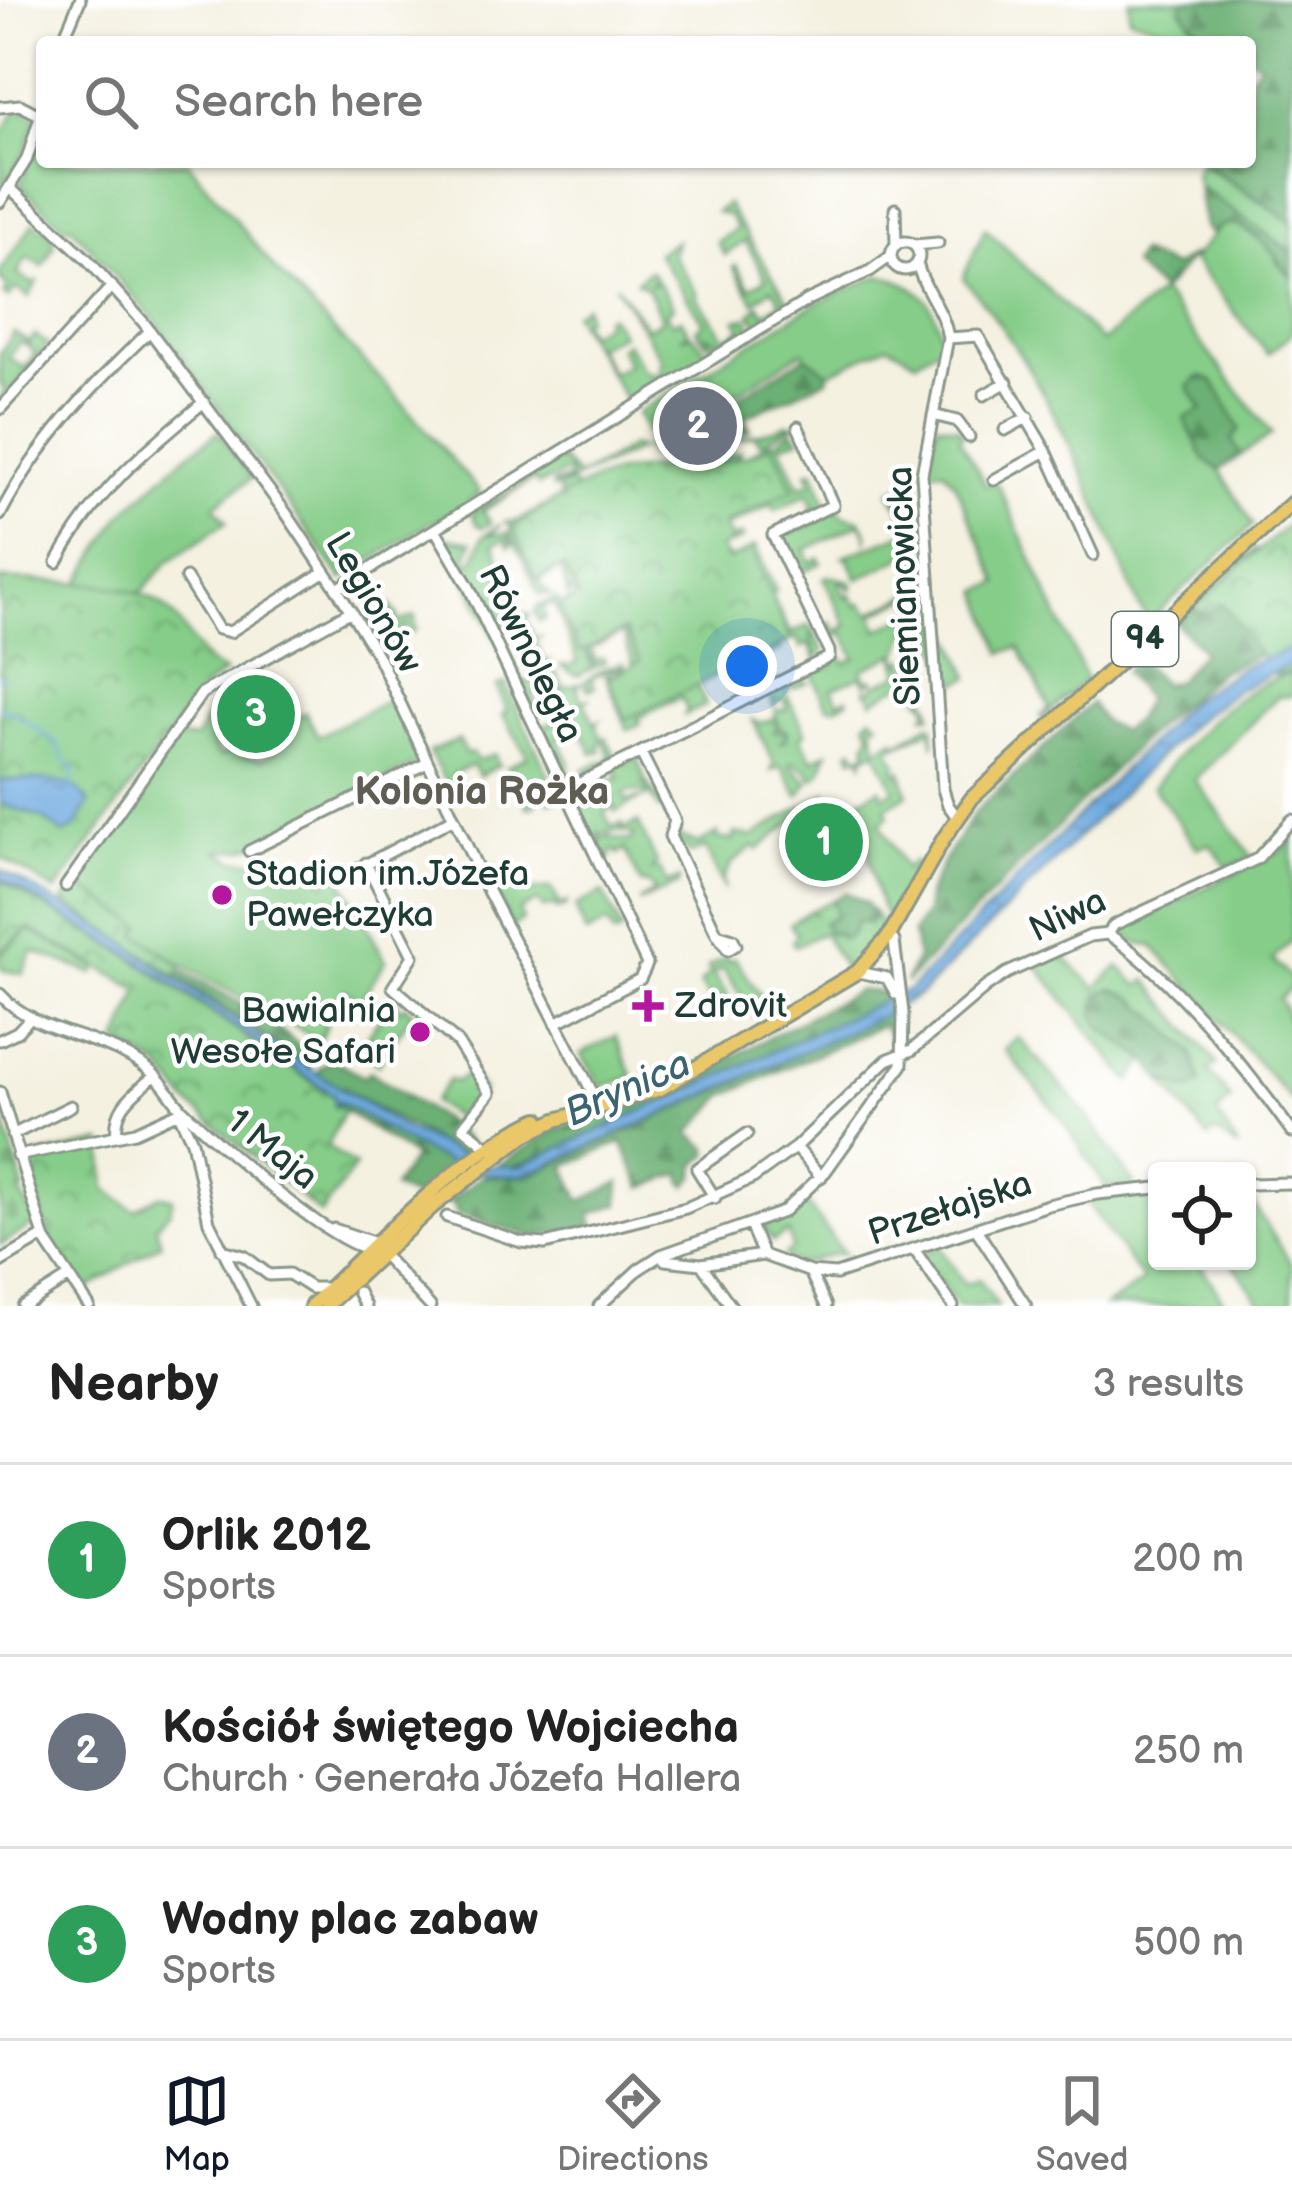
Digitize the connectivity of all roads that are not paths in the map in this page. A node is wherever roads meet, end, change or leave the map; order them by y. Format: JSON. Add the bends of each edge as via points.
{"nodes":[{"id":1,"x":80,"y":0,"type":"edge"},
{"id":2,"x":65,"y":36,"type":"edge"},
{"id":3,"x":0,"y":107,"type":"edge"},
{"id":4,"x":36,"y":111,"type":"edge"},
{"id":5,"x":36,"y":131,"type":"edge"},
{"id":6,"x":10,"y":188,"type":"junction"},
{"id":7,"x":0,"y":202,"type":"edge"},
{"id":8,"x":912,"y":244,"type":"junction"},
{"id":9,"x":897,"y":260,"type":"junction"},
{"id":10,"x":918,"y":260,"type":"junction"},
{"id":11,"x":924,"y":285,"type":"junction"},
{"id":12,"x":112,"y":286,"type":"junction"},
{"id":13,"x":150,"y":331,"type":"junction"},
{"id":14,"x":948,"y":338,"type":"junction"},
{"id":15,"x":1007,"y":382,"type":"junction"},
{"id":16,"x":984,"y":395,"type":"dead end"},
{"id":17,"x":204,"y":402,"type":"junction"},
{"id":18,"x":0,"y":409,"type":"edge"},
{"id":19,"x":933,"y":416,"type":"junction"},
{"id":20,"x":1028,"y":417,"type":"junction"},
{"id":21,"x":798,"y":427,"type":"dead end"},
{"id":22,"x":1006,"y":430,"type":"dead end"},
{"id":23,"x":969,"y":437,"type":"dead end"},
{"id":24,"x":1046,"y":451,"type":"junction"},
{"id":25,"x":994,"y":480,"type":"dead end"},
{"id":26,"x":1292,"y":503,"type":"edge"},
{"id":27,"x":0,"y":515,"type":"edge"},
{"id":28,"x":435,"y":529,"type":"junction"},
{"id":29,"x":1093,"y":555,"type":"dead end"},
{"id":30,"x":58,"y":562,"type":"dead end"},
{"id":31,"x":325,"y":571,"type":"junction"},
{"id":32,"x":186,"y":578,"type":"dead end"},
{"id":33,"x":337,"y":590,"type":"junction"},
{"id":34,"x":351,"y":611,"type":"junction"},
{"id":35,"x":641,"y":753,"type":"junction"},
{"id":36,"x":427,"y":763,"type":"junction"},
{"id":37,"x":566,"y":790,"type":"junction"},
{"id":38,"x":957,"y":817,"type":"junction"},
{"id":39,"x":454,"y":818,"type":"junction"},
{"id":40,"x":1292,"y":820,"type":"edge"},
{"id":41,"x":249,"y":851,"type":"dead end"},
{"id":42,"x":366,"y":863,"type":"junction"},
{"id":43,"x":348,"y":874,"type":"dead end"},
{"id":44,"x":67,"y":886,"type":"dead end"},
{"id":45,"x":717,"y":934,"type":"dead end"},
{"id":46,"x":1108,"y":934,"type":"junction"},
{"id":47,"x":889,"y":936,"type":"junction"},
{"id":48,"x":857,"y":972,"type":"junction"},
{"id":49,"x":898,"y":990,"type":"junction"},
{"id":50,"x":0,"y":994,"type":"edge"},
{"id":51,"x":31,"y":1017,"type":"junction"},
{"id":52,"x":556,"y":1023,"type":"junction"},
{"id":53,"x":0,"y":1040,"type":"edge"},
{"id":54,"x":903,"y":1054,"type":"junction"},
{"id":55,"x":155,"y":1075,"type":"junction"},
{"id":56,"x":0,"y":1092,"type":"edge"},
{"id":57,"x":598,"y":1104,"type":"junction"},
{"id":58,"x":71,"y":1106,"type":"dead end"},
{"id":59,"x":181,"y":1111,"type":"junction"},
{"id":60,"x":200,"y":1126,"type":"junction"},
{"id":61,"x":119,"y":1132,"type":"junction"},
{"id":62,"x":1292,"y":1132,"type":"edge"},
{"id":63,"x":747,"y":1134,"type":"dead end"},
{"id":64,"x":13,"y":1135,"type":"junction"},
{"id":65,"x":192,"y":1141,"type":"junction"},
{"id":66,"x":796,"y":1147,"type":"junction"},
{"id":67,"x":488,"y":1155,"type":"junction"},
{"id":68,"x":17,"y":1156,"type":"junction"},
{"id":69,"x":821,"y":1177,"type":"junction"},
{"id":70,"x":1256,"y":1184,"type":"edge"},
{"id":71,"x":1292,"y":1184,"type":"edge"},
{"id":72,"x":1148,"y":1189,"type":"edge"},
{"id":73,"x":715,"y":1198,"type":"junction"},
{"id":74,"x":447,"y":1217,"type":"dead end"},
{"id":75,"x":750,"y":1225,"type":"junction"},
{"id":76,"x":328,"y":1228,"type":"junction"},
{"id":77,"x":976,"y":1229,"type":"junction"},
{"id":78,"x":44,"y":1236,"type":"junction"},
{"id":79,"x":343,"y":1240,"type":"junction"},
{"id":80,"x":222,"y":1250,"type":"junction"},
{"id":81,"x":914,"y":1250,"type":"junction"},
{"id":82,"x":378,"y":1251,"type":"junction"},
{"id":83,"x":661,"y":1255,"type":"junction"},
{"id":84,"x":763,"y":1255,"type":"junction"},
{"id":85,"x":0,"y":1262,"type":"edge"},
{"id":86,"x":357,"y":1263,"type":"junction"},
{"id":87,"x":701,"y":1264,"type":"junction"},
{"id":88,"x":810,"y":1273,"type":"junction"},
{"id":89,"x":68,"y":1278,"type":"junction"},
{"id":90,"x":310,"y":1288,"type":"junction"},
{"id":91,"x":331,"y":1288,"type":"junction"},
{"id":92,"x":358,"y":1292,"type":"dead end"},
{"id":93,"x":312,"y":1305,"type":"edge"},
{"id":94,"x":23,"y":1306,"type":"edge"},
{"id":95,"x":89,"y":1306,"type":"edge"},
{"id":96,"x":251,"y":1306,"type":"edge"},
{"id":97,"x":326,"y":1306,"type":"edge"},
{"id":98,"x":365,"y":1306,"type":"edge"},
{"id":99,"x":430,"y":1306,"type":"edge"},
{"id":100,"x":599,"y":1306,"type":"edge"},
{"id":101,"x":731,"y":1306,"type":"edge"},
{"id":102,"x":826,"y":1306,"type":"edge"},
{"id":103,"x":953,"y":1306,"type":"edge"},
{"id":104,"x":1025,"y":1306,"type":"edge"}],
"edges":[{"from":1,"to":2,"type":"street"},
{"from":3,"to":4,"type":"street"},
{"from":5,"to":6,"type":"street"},
{"from":6,"to":7,"type":"street"},
{"from":6,"to":12,"type":"street","name":"Legionów"},
{"from":8,"to":9,"type":"street"},
{"from":8,"to":9,"type":"street","via":[[896,215]]},
{"from":8,"to":10,"type":"street"},
{"from":8,"to":10,"type":"street","via":[[938,243]]},
{"from":9,"to":10,"type":"street"},
{"from":9,"to":11,"type":"street"},
{"from":9,"to":28,"type":"street","via":[[808,300]]},
{"from":10,"to":11,"type":"street"},
{"from":11,"to":14,"type":"street"},
{"from":12,"to":13,"type":"street","name":"Legionów"},
{"from":12,"to":18,"type":"street"},
{"from":13,"to":17,"type":"street","name":"Legionów"},
{"from":13,"to":27,"type":"street","via":[[46,440]]},
{"from":14,"to":15,"type":"street","via":[[978,336]]},
{"from":14,"to":19,"type":"street","name":"Siemianowicka"},
{"from":15,"to":16,"type":"street"},
{"from":15,"to":20,"type":"street"},
{"from":17,"to":30,"type":"street","via":[[98,496]]},
{"from":17,"to":31,"type":"street","name":"Legionów"},
{"from":19,"to":23,"type":"street","via":[[957,422]]},
{"from":19,"to":38,"type":"street","name":"Siemianowicka","via":[[922,474],[943,789]]},
{"from":20,"to":22,"type":"street"},
{"from":20,"to":24,"type":"street"},
{"from":21,"to":35,"type":"street","via":[[833,505],[773,535],[830,656]]},
{"from":24,"to":25,"type":"street"},
{"from":24,"to":29,"type":"street"},
{"from":26,"to":38,"type":"main road","number":"94"},
{"from":28,"to":33,"type":"street"},
{"from":28,"to":37,"type":"street","name":"Równoległa"},
{"from":31,"to":32,"type":"street","via":[[230,632],[218,629]]},
{"from":31,"to":33,"type":"street","name":"Legionów"},
{"from":33,"to":34,"type":"street","name":"Legionów"},
{"from":34,"to":36,"type":"street","name":"Legionów"},
{"from":34,"to":44,"type":"street","via":[[202,693]]},
{"from":35,"to":37,"type":"street"},
{"from":35,"to":45,"type":"street"},
{"from":36,"to":39,"type":"street","name":"Legionów"},
{"from":36,"to":41,"type":"street"},
{"from":37,"to":52,"type":"street","name":"Równoległa","via":[[647,964],[646,973]]},
{"from":38,"to":47,"type":"main road","number":"94"},
{"from":39,"to":42,"type":"street"},
{"from":39,"to":52,"type":"street","name":"Legionów"},
{"from":40,"to":46,"type":"street","name":"Niwa","via":[[1257,859]]},
{"from":42,"to":43,"type":"street"},
{"from":42,"to":67,"type":"street","via":[[412,956],[393,987],[467,1054],[490,1093],[463,1126]]},
{"from":46,"to":54,"type":"street","name":"Niwa","via":[[1007,973]]},
{"from":46,"to":62,"type":"street","via":[[1150,965]]},
{"from":47,"to":48,"type":"main road","number":"94"},
{"from":47,"to":49,"type":"street"},
{"from":48,"to":49,"type":"street","via":[[887,978]]},
{"from":48,"to":57,"type":"main road","number":"94","via":[[705,1061]]},
{"from":49,"to":54,"type":"street"},
{"from":50,"to":51,"type":"street"},
{"from":51,"to":53,"type":"street"},
{"from":51,"to":55,"type":"street"},
{"from":52,"to":57,"type":"street","name":"Legionów"},
{"from":54,"to":66,"type":"street","name":"Niwa"},
{"from":54,"to":69,"type":"street","via":[[895,1079]]},
{"from":55,"to":59,"type":"street"},
{"from":55,"to":61,"type":"street","via":[[124,1103]]},
{"from":56,"to":64,"type":"street"},
{"from":57,"to":67,"type":"main road","number":"94","via":[[535,1121]]},
{"from":58,"to":64,"type":"street"},
{"from":59,"to":60,"type":"street","name":"1 Maja"},
{"from":59,"to":61,"type":"street"},
{"from":59,"to":65,"type":"street"},
{"from":60,"to":65,"type":"street"},
{"from":60,"to":76,"type":"street","name":"1 Maja"},
{"from":61,"to":68,"type":"street"},
{"from":63,"to":73,"type":"street","via":[[697,1169]]},
{"from":64,"to":68,"type":"street"},
{"from":65,"to":80,"type":"street"},
{"from":66,"to":69,"type":"street"},
{"from":66,"to":73,"type":"street","name":"Niwa"},
{"from":67,"to":82,"type":"main road","number":"94"},
{"from":68,"to":78,"type":"street"},
{"from":69,"to":75,"type":"street","via":[[783,1212]]},
{"from":70,"to":71,"type":"street"},
{"from":72,"to":77,"type":"street","name":"Przełajska","via":[[1081,1197]]},
{"from":73,"to":74,"type":"street","name":"Niwa","via":[[545,1244]]},
{"from":75,"to":83,"type":"street"},
{"from":75,"to":84,"type":"street"},
{"from":76,"to":79,"type":"street","name":"1 Maja"},
{"from":76,"to":82,"type":"street","name":"1 Maja"},
{"from":77,"to":81,"type":"street","name":"Przełajska"},
{"from":77,"to":104,"type":"street"},
{"from":78,"to":85,"type":"street"},
{"from":78,"to":89,"type":"street"},
{"from":79,"to":82,"type":"street","name":"1 Maja"},
{"from":79,"to":86,"type":"street"},
{"from":80,"to":90,"type":"street"},
{"from":80,"to":96,"type":"street"},
{"from":81,"to":88,"type":"street","name":"Przełajska","via":[[843,1273]]},
{"from":81,"to":103,"type":"street"},
{"from":82,"to":86,"type":"main road","number":"94"},
{"from":82,"to":97,"type":"main road","number":"94"},
{"from":82,"to":99,"type":"street","name":"1 Maja"},
{"from":83,"to":87,"type":"street","name":"Przełajska"},
{"from":83,"to":100,"type":"street"},
{"from":84,"to":87,"type":"street","name":"Przełajska"},
{"from":84,"to":88,"type":"street","name":"Przełajska"},
{"from":86,"to":91,"type":"main road","number":"94"},
{"from":87,"to":101,"type":"street"},
{"from":88,"to":102,"type":"street"},
{"from":89,"to":94,"type":"street"},
{"from":89,"to":95,"type":"street"},
{"from":90,"to":91,"type":"street"},
{"from":90,"to":93,"type":"street"},
{"from":91,"to":93,"type":"main road","number":"94"},
{"from":92,"to":98,"type":"street"}]}
